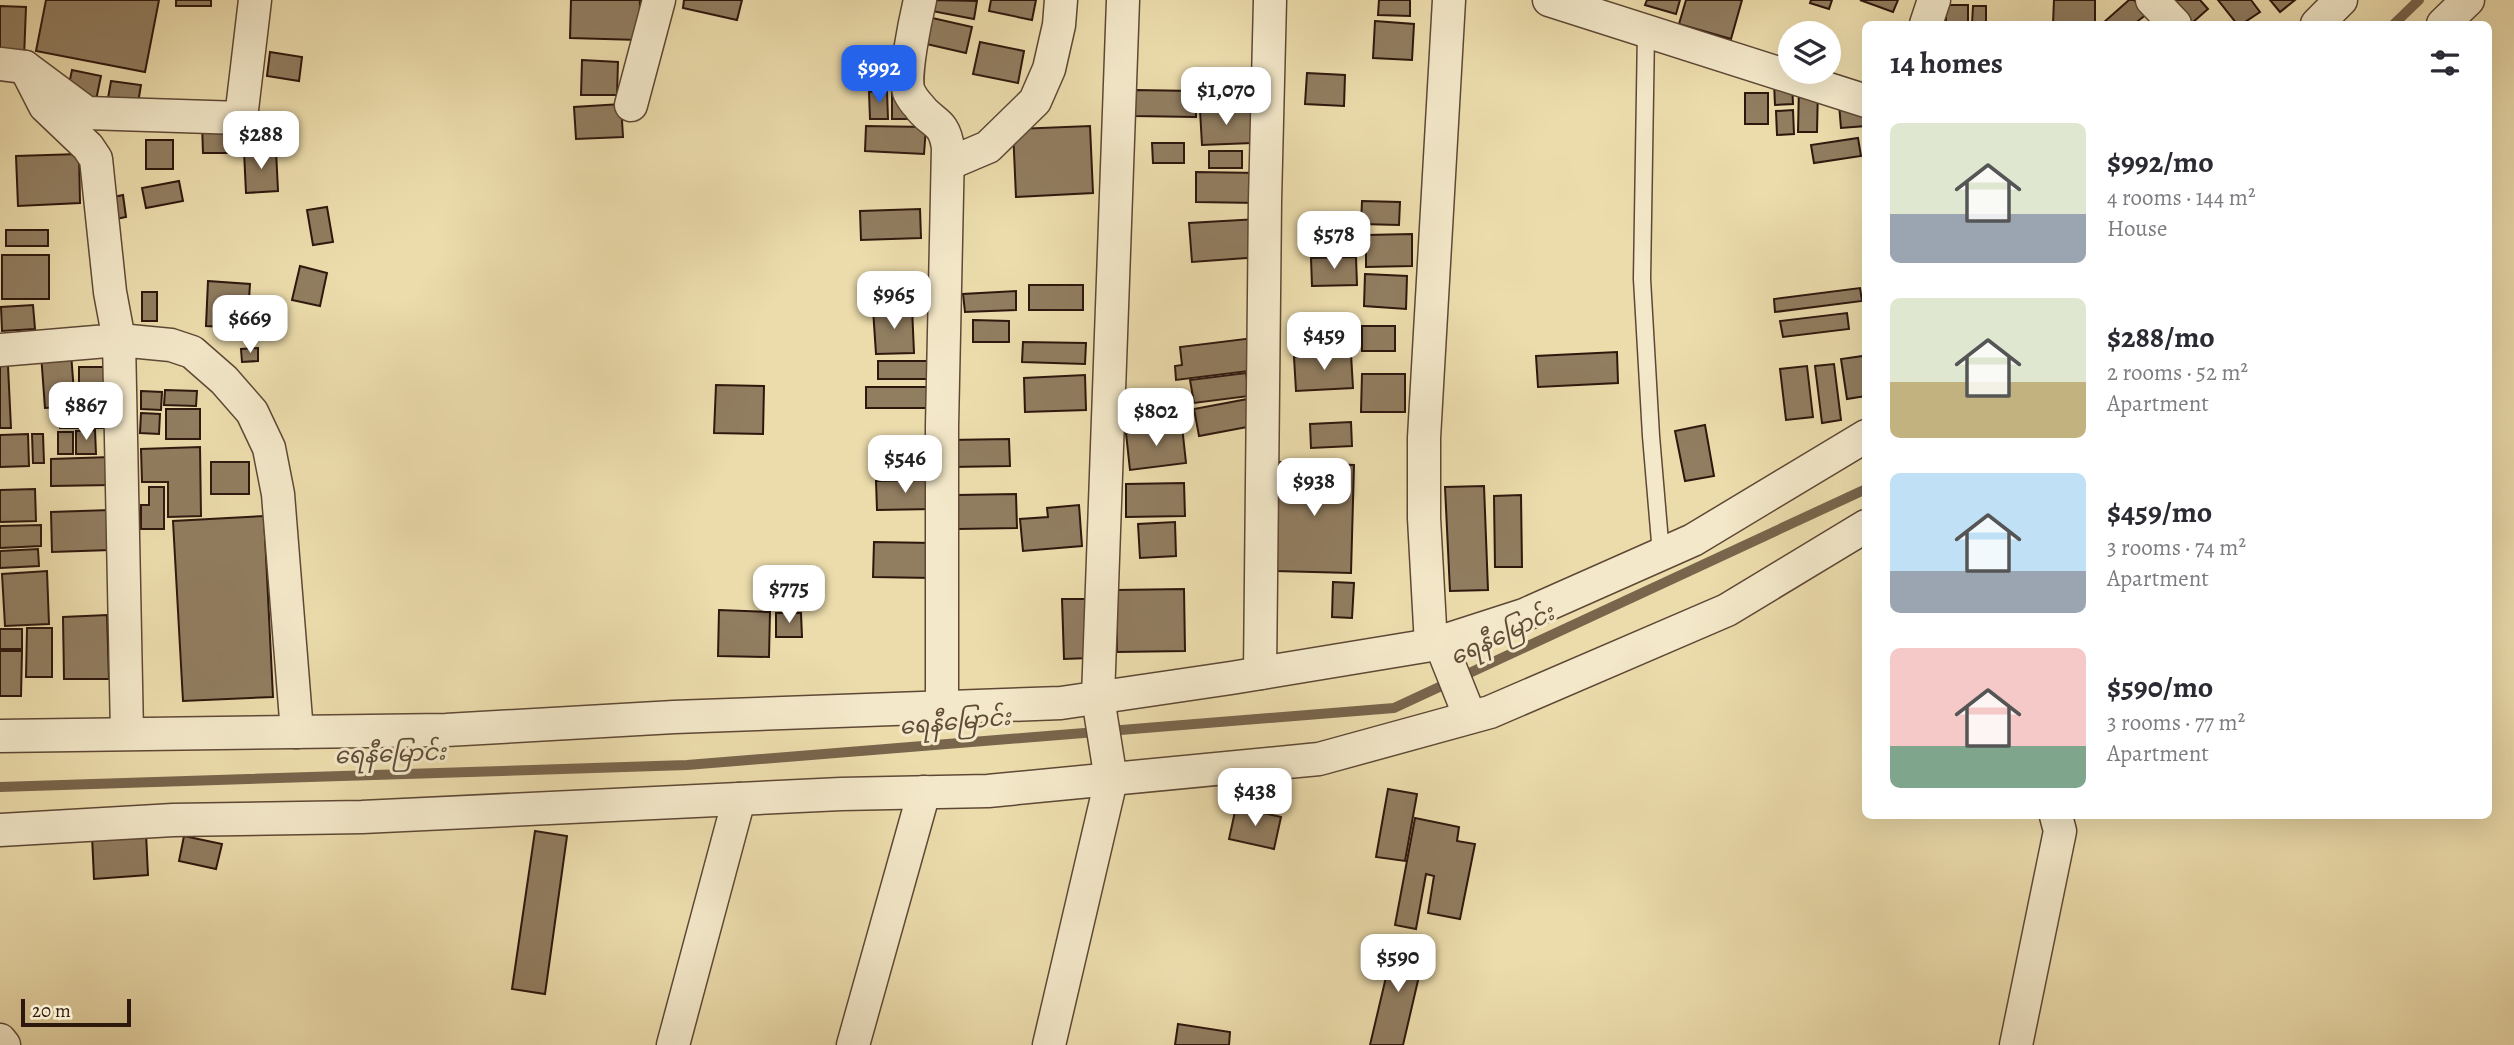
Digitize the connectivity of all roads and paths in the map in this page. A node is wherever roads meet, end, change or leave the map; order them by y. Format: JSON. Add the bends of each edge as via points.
{"nodes":[{"id":1,"x":255,"y":0,"type":"edge"},
{"id":2,"x":659,"y":0,"type":"edge"},
{"id":3,"x":920,"y":0,"type":"edge"},
{"id":4,"x":1061,"y":0,"type":"edge"},
{"id":5,"x":1124,"y":0,"type":"edge"},
{"id":6,"x":1270,"y":0,"type":"edge"},
{"id":7,"x":1449,"y":0,"type":"edge"},
{"id":8,"x":1549,"y":0,"type":"edge"},
{"id":9,"x":1934,"y":0,"type":"edge"},
{"id":10,"x":2152,"y":0,"type":"edge"},
{"id":11,"x":2341,"y":0,"type":"edge"},
{"id":12,"x":2468,"y":0,"type":"edge"},
{"id":13,"x":1927,"y":21,"type":"edge"},
{"id":14,"x":2172,"y":21,"type":"edge"},
{"id":15,"x":2320,"y":21,"type":"edge"},
{"id":16,"x":2447,"y":21,"type":"edge"},
{"id":17,"x":1646,"y":31,"type":"junction"},
{"id":18,"x":12,"y":65,"type":"edge"},
{"id":19,"x":1862,"y":100,"type":"edge"},
{"id":20,"x":631,"y":105,"type":"dead end"},
{"id":21,"x":948,"y":164,"type":"junction"},
{"id":22,"x":119,"y":340,"type":"junction"},
{"id":23,"x":0,"y":350,"type":"edge"},
{"id":24,"x":1862,"y":438,"type":"edge"},
{"id":25,"x":1862,"y":528,"type":"edge"},
{"id":26,"x":1661,"y":554,"type":"junction"},
{"id":27,"x":1439,"y":647,"type":"junction"},
{"id":28,"x":1260,"y":673,"type":"junction"},
{"id":29,"x":1099,"y":704,"type":"junction"},
{"id":30,"x":942,"y":706,"type":"junction"},
{"id":31,"x":1468,"y":713,"type":"junction"},
{"id":32,"x":297,"y":732,"type":"junction"},
{"id":33,"x":127,"y":733,"type":"junction"},
{"id":34,"x":0,"y":736,"type":"edge"},
{"id":35,"x":1110,"y":774,"type":"junction"},
{"id":36,"x":924,"y":792,"type":"junction"},
{"id":37,"x":738,"y":799,"type":"junction"},
{"id":38,"x":2057,"y":819,"type":"edge"},
{"id":39,"x":0,"y":830,"type":"edge"},
{"id":40,"x":0,"y":1040,"type":"edge"},
{"id":41,"x":4,"y":1045,"type":"edge"},
{"id":42,"x":673,"y":1045,"type":"edge"},
{"id":43,"x":853,"y":1045,"type":"edge"},
{"id":44,"x":1049,"y":1045,"type":"edge"},
{"id":45,"x":2016,"y":1045,"type":"edge"}],
"edges":[{"from":1,"to":18,"type":"street","via":[[240,118],[87,113]]},
{"from":2,"to":20,"type":"street"},
{"from":3,"to":21,"type":"street","via":[[912,32],[908,91],[946,133]]},
{"from":4,"to":21,"type":"street","via":[[1049,69],[1035,101],[988,147]]},
{"from":5,"to":29,"type":"street"},
{"from":6,"to":28,"type":"street"},
{"from":7,"to":27,"type":"street","via":[[1424,438],[1424,517]]},
{"from":8,"to":17,"type":"street"},
{"from":9,"to":13,"type":"street"},
{"from":10,"to":14,"type":"street"},
{"from":11,"to":15,"type":"street"},
{"from":12,"to":16,"type":"street"},
{"from":17,"to":19,"type":"street"},
{"from":17,"to":26,"type":"lane","via":[[1642,279]]},
{"from":18,"to":22,"type":"street","via":[[96,159]]},
{"from":21,"to":30,"type":"street"},
{"from":22,"to":23,"type":"street"},
{"from":22,"to":32,"type":"street","via":[[171,345],[192,352],[252,412],[269,448],[278,494]]},
{"from":22,"to":33,"type":"street"},
{"from":24,"to":26,"type":"street","via":[[1704,534]]},
{"from":25,"to":31,"type":"street","via":[[1727,610],[1490,712]]},
{"from":26,"to":27,"type":"street"},
{"from":27,"to":28,"type":"street"},
{"from":27,"to":31,"type":"street"},
{"from":28,"to":29,"type":"street"},
{"from":29,"to":30,"type":"street"},
{"from":29,"to":35,"type":"street"},
{"from":30,"to":32,"type":"street","via":[[446,730]]},
{"from":31,"to":35,"type":"street","via":[[1319,759]]},
{"from":32,"to":33,"type":"street"},
{"from":33,"to":34,"type":"street"},
{"from":35,"to":36,"type":"street","via":[[988,791]]},
{"from":35,"to":44,"type":"street"},
{"from":36,"to":37,"type":"street"},
{"from":36,"to":43,"type":"street"},
{"from":37,"to":39,"type":"street"},
{"from":37,"to":42,"type":"street"},
{"from":38,"to":45,"type":"street","via":[[2060,831]]},
{"from":40,"to":41,"type":"street"}]}
